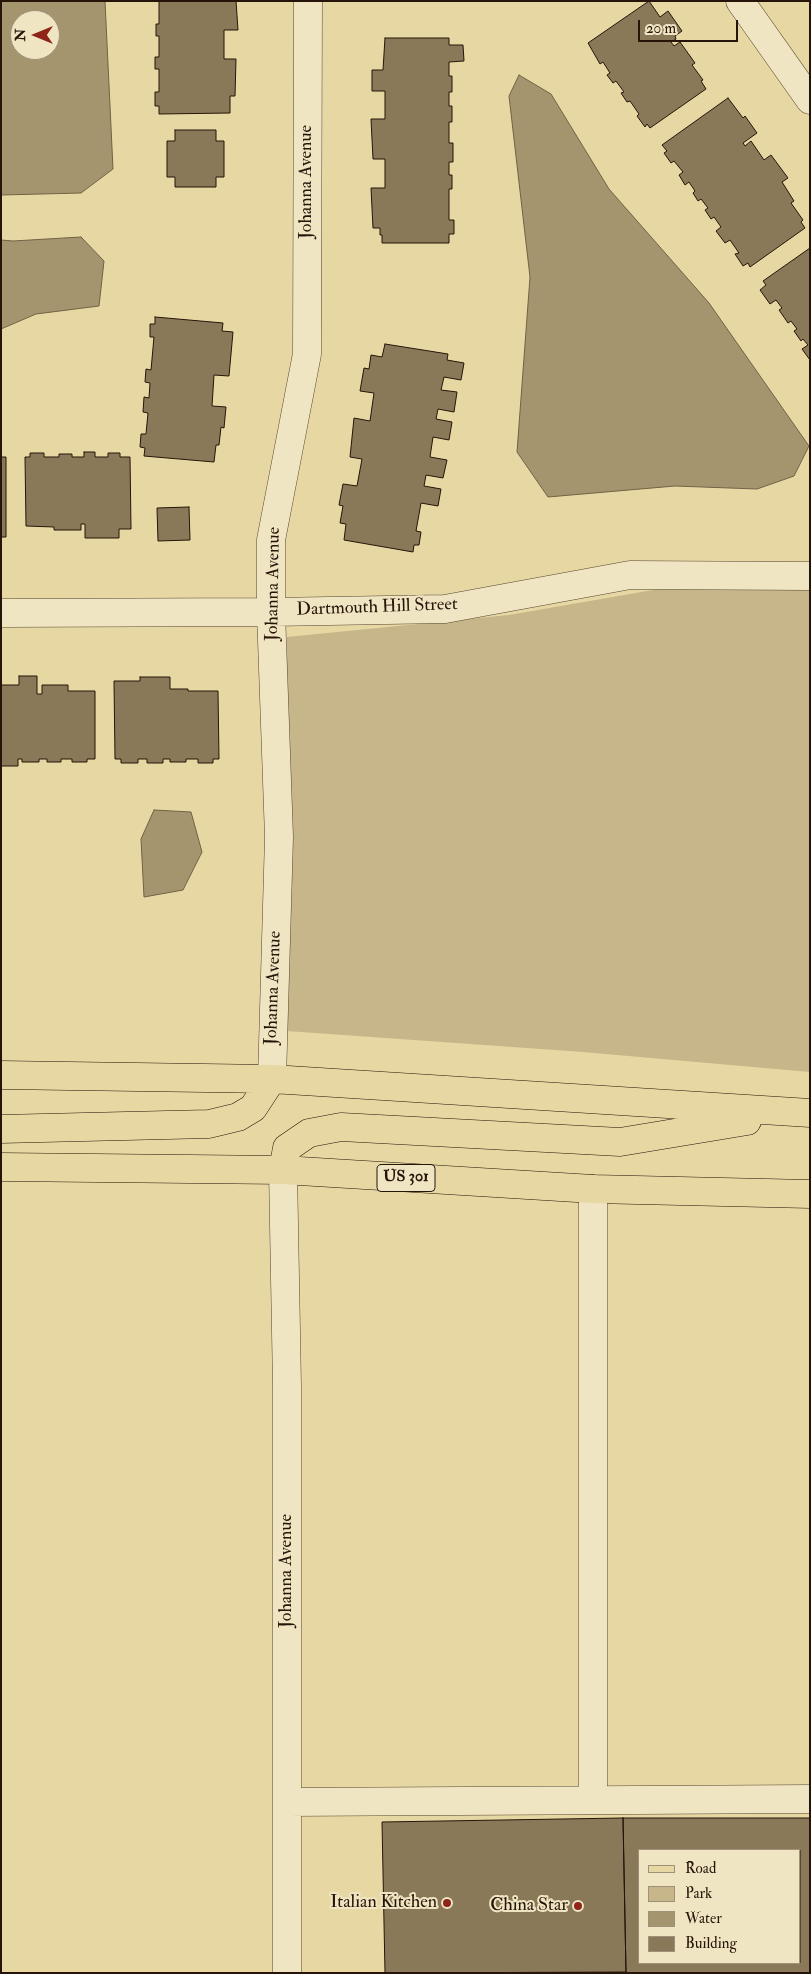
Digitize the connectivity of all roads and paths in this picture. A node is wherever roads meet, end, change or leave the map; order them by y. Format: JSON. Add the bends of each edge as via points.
{"nodes":[{"id":1,"x":308,"y":1,"type":"edge"},
{"id":2,"x":740,"y":1,"type":"edge"},
{"id":3,"x":810,"y":100,"type":"edge"},
{"id":4,"x":810,"y":576,"type":"edge"},
{"id":5,"x":271,"y":612,"type":"junction"},
{"id":6,"x":1,"y":613,"type":"edge"},
{"id":7,"x":1,"y":1075,"type":"edge"},
{"id":8,"x":272,"y":1079,"type":"junction"},
{"id":9,"x":802,"y":1113,"type":"edge"},
{"id":10,"x":1,"y":1129,"type":"edge"},
{"id":11,"x":1,"y":1167,"type":"edge"},
{"id":12,"x":283,"y":1170,"type":"junction"},
{"id":13,"x":594,"y":1189,"type":"junction"},
{"id":14,"x":810,"y":1194,"type":"edge"},
{"id":15,"x":810,"y":1799,"type":"edge"},
{"id":16,"x":594,"y":1800,"type":"junction"},
{"id":17,"x":287,"y":1802,"type":"junction"},
{"id":18,"x":287,"y":1973,"type":"edge"}],
"edges":[{"from":1,"to":5,"type":"street","name":"Johanna Avenue","via":[[307,354],[271,540]]},
{"from":2,"to":3,"type":"street"},
{"from":4,"to":5,"type":"street","name":"Dartmouth Hill Street","via":[[630,576],[445,609]]},
{"from":5,"to":6,"type":"street","name":"Dartmouth Hill Street"},
{"from":5,"to":8,"type":"street","name":"Johanna Avenue","via":[[279,837]]},
{"from":7,"to":8,"type":"main road"},
{"from":8,"to":9,"type":"main road"},
{"from":8,"to":10,"type":"main road","via":[[253,1108],[238,1117],[209,1124]]},
{"from":9,"to":12,"type":"main road","via":[[620,1142],[341,1128],[309,1133],[287,1148]]},
{"from":11,"to":12,"type":"main road","number":"US 301"},
{"from":12,"to":13,"type":"main road","number":"US 301"},
{"from":12,"to":17,"type":"street","name":"Johanna Avenue","via":[[287,1386]]},
{"from":13,"to":14,"type":"main road","number":"US 301"},
{"from":13,"to":16,"type":"street"},
{"from":15,"to":16,"type":"street"},
{"from":16,"to":17,"type":"street"},
{"from":17,"to":18,"type":"street","name":"Johanna Avenue"}]}
